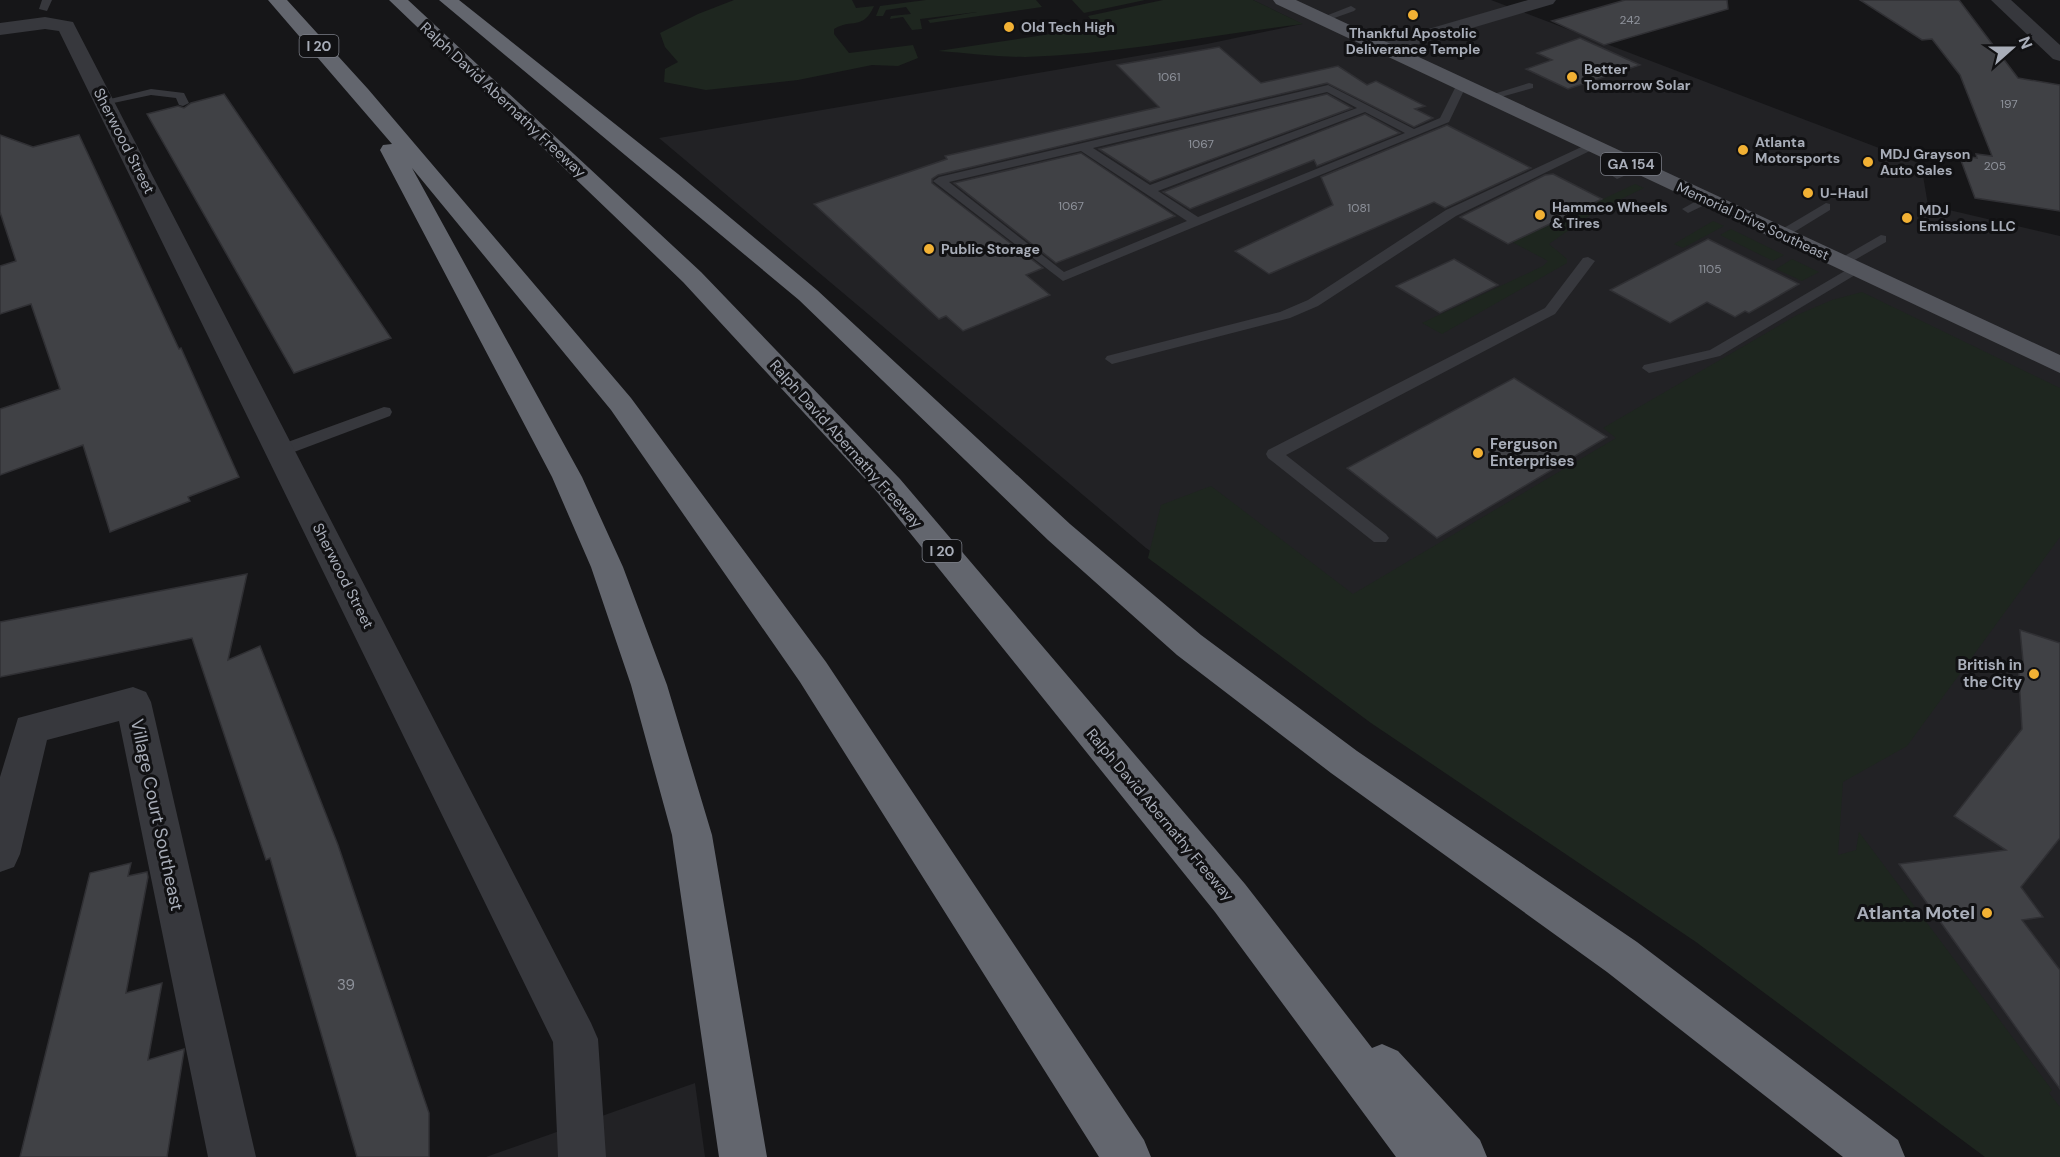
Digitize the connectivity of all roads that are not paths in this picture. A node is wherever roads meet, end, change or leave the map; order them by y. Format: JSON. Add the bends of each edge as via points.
{"nodes":[{"id":1,"x":277,"y":0,"type":"edge"},
{"id":2,"x":398,"y":0,"type":"edge"},
{"id":3,"x":448,"y":0,"type":"edge"},
{"id":4,"x":1282,"y":0,"type":"edge"},
{"id":5,"x":1547,"y":0,"type":"edge"},
{"id":6,"x":2000,"y":0,"type":"edge"},
{"id":7,"x":1327,"y":9,"type":"edge"},
{"id":8,"x":45,"y":11,"type":"edge"},
{"id":9,"x":0,"y":29,"type":"edge"},
{"id":10,"x":1384,"y":48,"type":"junction"},
{"id":11,"x":2060,"y":56,"type":"edge"},
{"id":12,"x":1462,"y":84,"type":"junction"},
{"id":13,"x":1529,"y":86,"type":"dead end"},
{"id":14,"x":361,"y":93,"type":"junction"},
{"id":15,"x":1490,"y":97,"type":"junction"},
{"id":16,"x":104,"y":102,"type":"junction"},
{"id":17,"x":183,"y":103,"type":"dead end"},
{"id":18,"x":1366,"y":108,"type":"junction"},
{"id":19,"x":1414,"y":133,"type":"junction"},
{"id":20,"x":1594,"y":146,"type":"junction"},
{"id":21,"x":1084,"y":147,"type":"junction"},
{"id":22,"x":1149,"y":190,"type":"junction"},
{"id":23,"x":1826,"y":207,"type":"dead end"},
{"id":24,"x":1197,"y":222,"type":"junction"},
{"id":25,"x":1781,"y":234,"type":"junction"},
{"id":26,"x":1881,"y":240,"type":"dead end"},
{"id":27,"x":1588,"y":261,"type":"dead end"},
{"id":28,"x":1848,"y":265,"type":"junction"},
{"id":29,"x":1112,"y":359,"type":"dead end"},
{"id":30,"x":2060,"y":365,"type":"edge"},
{"id":31,"x":1649,"y":368,"type":"dead end"},
{"id":32,"x":384,"y":412,"type":"dead end"},
{"id":33,"x":280,"y":451,"type":"junction"},
{"id":34,"x":1380,"y":538,"type":"dead end"},
{"id":35,"x":0,"y":854,"type":"edge"},
{"id":36,"x":1230,"y":898,"type":"junction"},
{"id":37,"x":1121,"y":1150,"type":"edge"},
{"id":38,"x":232,"y":1157,"type":"edge"},
{"id":39,"x":582,"y":1157,"type":"edge"},
{"id":40,"x":743,"y":1157,"type":"edge"},
{"id":41,"x":1426,"y":1157,"type":"edge"},
{"id":42,"x":1463,"y":1157,"type":"edge"},
{"id":43,"x":1881,"y":1157,"type":"edge"}],
"edges":[{"from":1,"to":14,"type":"highway","number":"I 20"},
{"from":2,"to":36,"type":"highway","name":"Ralph David Abernathy Freeway","number":"I 20","via":[[692,277],[889,486]]},
{"from":3,"to":43,"type":"highway","via":[[808,295],[1082,554],[1188,645],[1344,762],[1622,957]]},
{"from":4,"to":7,"type":"main road","name":"Memorial Drive Southeast","number":"GA 154"},
{"from":5,"to":10,"type":"street"},
{"from":6,"to":11,"type":"street"},
{"from":7,"to":10,"type":"main road","name":"Memorial Drive Southeast","number":"GA 154"},
{"from":8,"to":9,"type":"street"},
{"from":8,"to":16,"type":"street","name":"Sherwood Street","via":[[66,26]]},
{"from":10,"to":12,"type":"main road","name":"Memorial Drive Southeast","number":"GA 154"},
{"from":12,"to":15,"type":"main road","name":"Memorial Drive Southeast","number":"GA 154"},
{"from":12,"to":19,"type":"lane","via":[[1445,120]]},
{"from":13,"to":15,"type":"lane"},
{"from":14,"to":37,"type":"highway","number":"I 20","via":[[621,404],[702,516],[820,682]]},
{"from":14,"to":40,"type":"highway","via":[[567,477],[608,567],[649,685],[692,835]]},
{"from":15,"to":20,"type":"main road","name":"Memorial Drive Southeast","number":"GA 154"},
{"from":16,"to":17,"type":"lane","via":[[164,92],[180,95]]},
{"from":16,"to":33,"type":"street","name":"Sherwood Street"},
{"from":18,"to":19,"type":"lane"},
{"from":18,"to":21,"type":"lane","via":[[1328,88]]},
{"from":18,"to":22,"type":"lane"},
{"from":19,"to":24,"type":"lane"},
{"from":20,"to":25,"type":"main road","name":"Memorial Drive Southeast","number":"GA 154","via":[[1627,171],[1698,204]]},
{"from":20,"to":29,"type":"lane","via":[[1451,213],[1313,303],[1285,315]]},
{"from":21,"to":22,"type":"lane"},
{"from":21,"to":24,"type":"lane","via":[[939,181],[1062,277]]},
{"from":22,"to":24,"type":"lane"},
{"from":23,"to":25,"type":"lane"},
{"from":25,"to":28,"type":"main road","name":"Memorial Drive Southeast","number":"GA 154"},
{"from":26,"to":28,"type":"lane"},
{"from":27,"to":34,"type":"lane","via":[[1550,311],[1274,454]]},
{"from":28,"to":30,"type":"main road","name":"Memorial Drive Southeast","number":"GA 154"},
{"from":28,"to":31,"type":"lane","via":[[1715,353]]},
{"from":32,"to":33,"type":"lane"},
{"from":33,"to":39,"type":"street","name":"Sherwood Street","via":[[576,1039]]},
{"from":35,"to":38,"type":"street","name":"Village Court Southeast","via":[[31,729],[133,702]]},
{"from":36,"to":41,"type":"highway","name":"Ralph David Abernathy Freeway","number":"I 20"},
{"from":36,"to":42,"type":"highway"}]}
